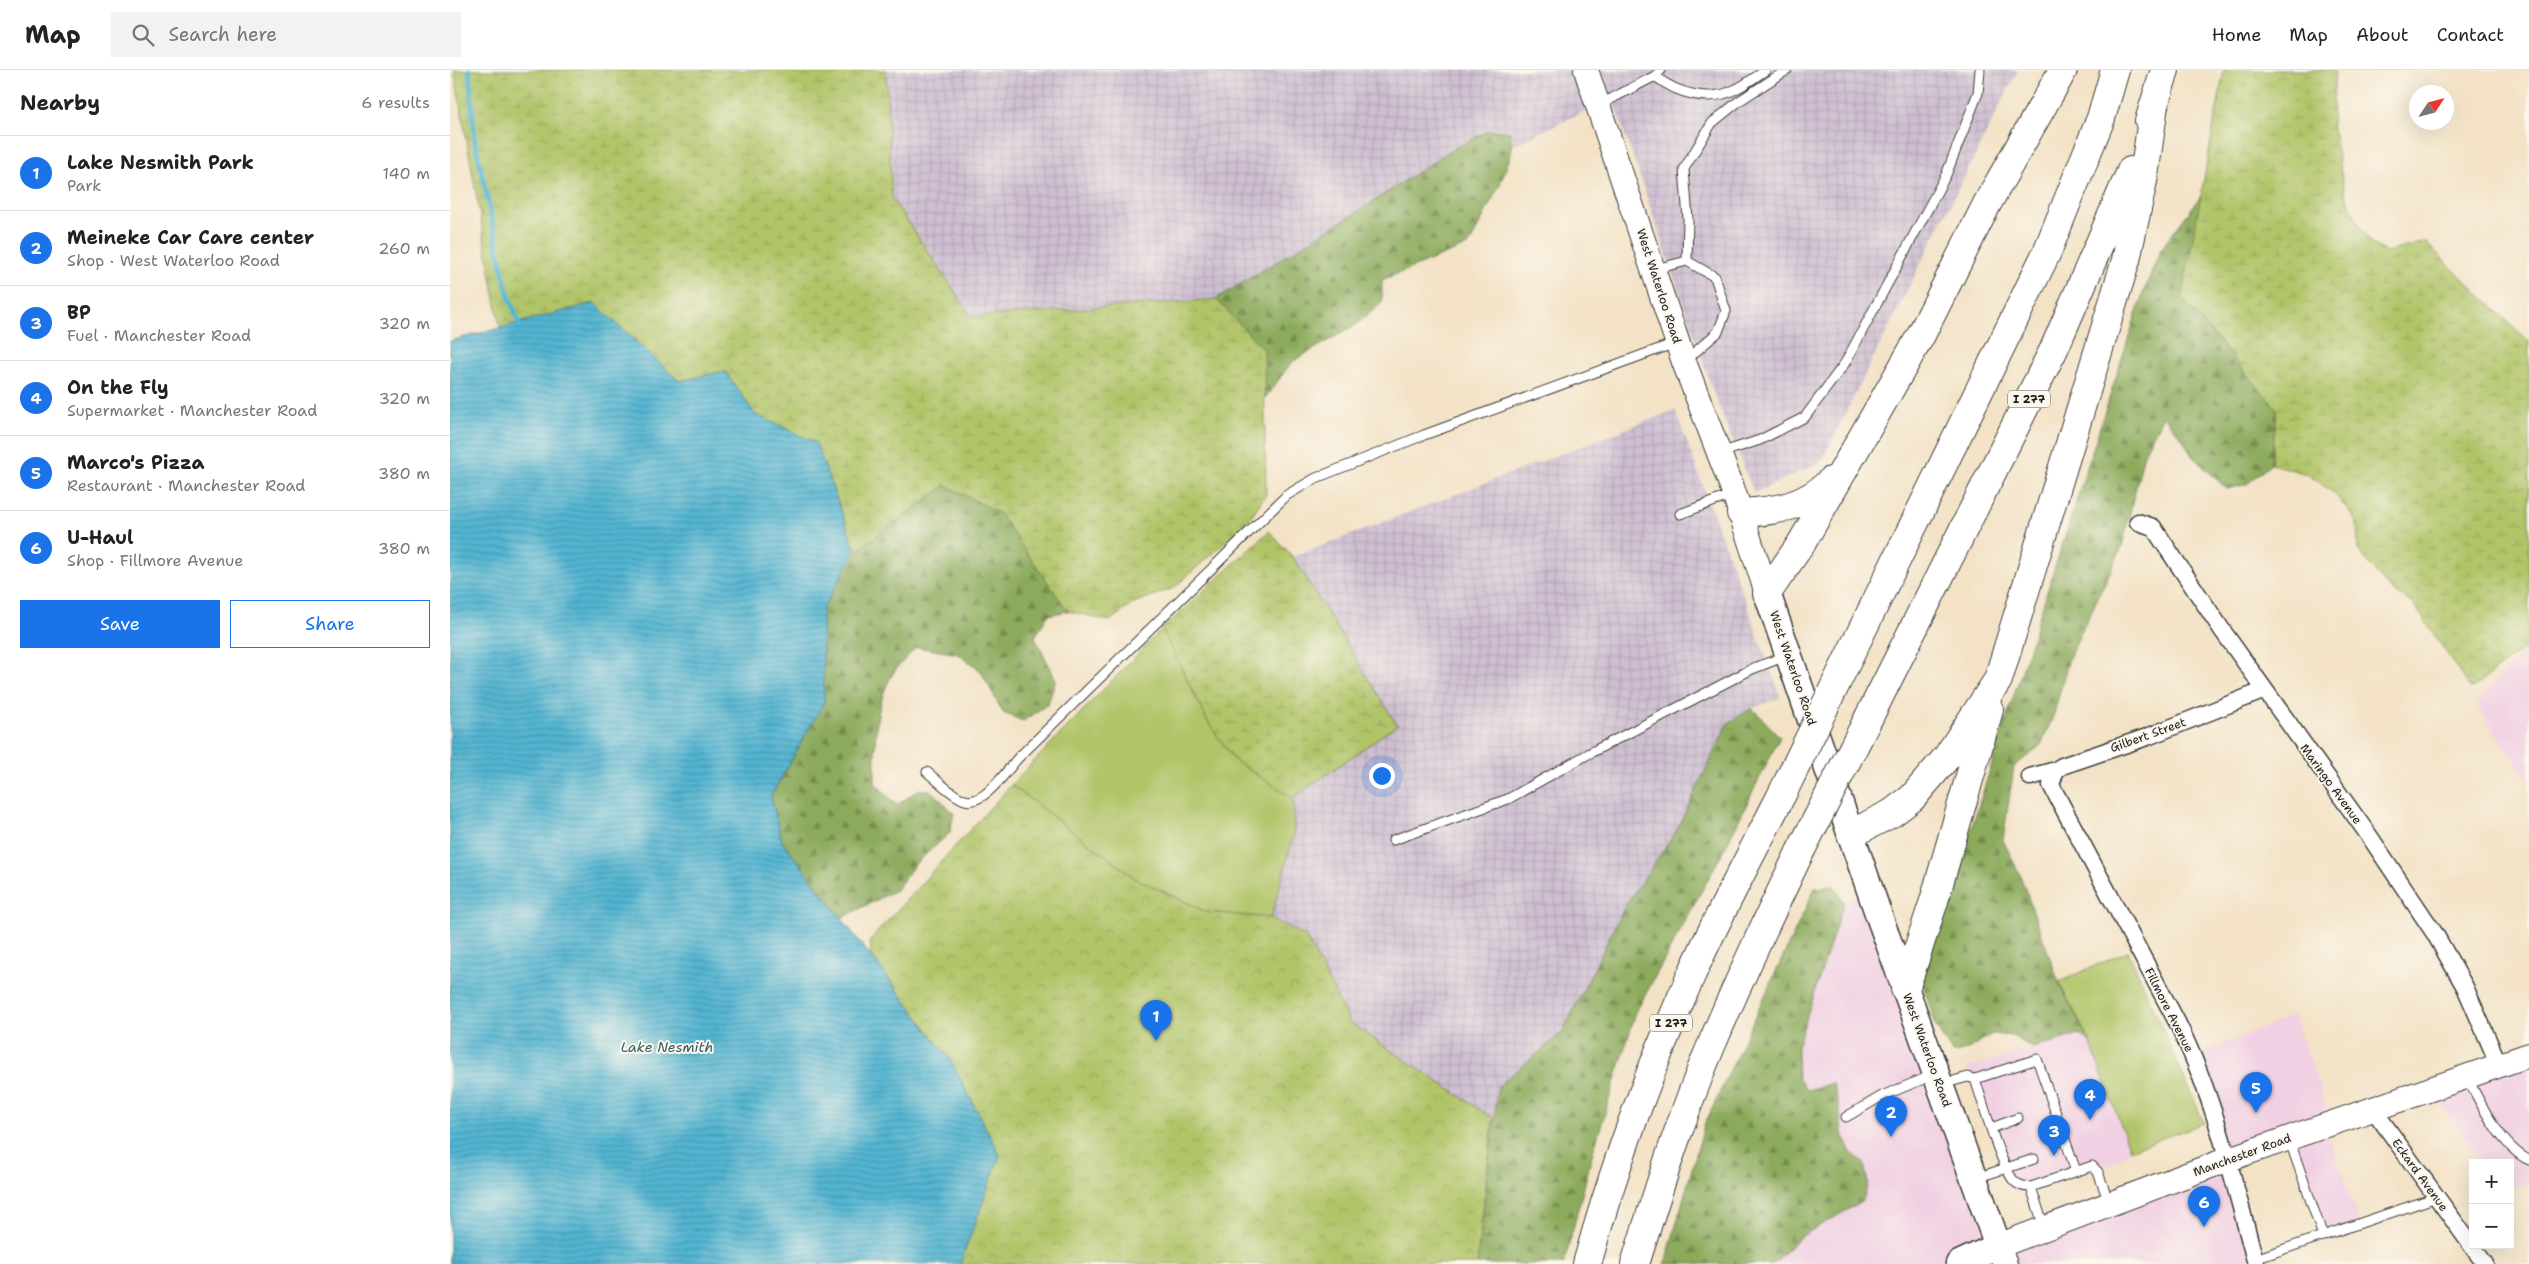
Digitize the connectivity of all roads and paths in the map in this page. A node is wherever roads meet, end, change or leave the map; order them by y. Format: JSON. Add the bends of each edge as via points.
{"nodes":[{"id":1,"x":1586,"y":70,"type":"edge"},
{"id":2,"x":1766,"y":70,"type":"edge"},
{"id":3,"x":1787,"y":70,"type":"edge"},
{"id":4,"x":1980,"y":70,"type":"edge"},
{"id":5,"x":2063,"y":70,"type":"edge"},
{"id":6,"x":2115,"y":70,"type":"edge"},
{"id":7,"x":2165,"y":70,"type":"edge"},
{"id":8,"x":1658,"y":73,"type":"edge"},
{"id":9,"x":1599,"y":105,"type":"junction"},
{"id":10,"x":2154,"y":105,"type":"junction"},
{"id":11,"x":1687,"y":261,"type":"junction"},
{"id":12,"x":1654,"y":269,"type":"junction"},
{"id":13,"x":1681,"y":352,"type":"junction"},
{"id":14,"x":1719,"y":454,"type":"junction"},
{"id":15,"x":1848,"y":461,"type":"junction"},
{"id":16,"x":1738,"y":503,"type":"junction"},
{"id":17,"x":1680,"y":514,"type":"dead end"},
{"id":18,"x":2138,"y":522,"type":"dead end"},
{"id":19,"x":1767,"y":593,"type":"junction"},
{"id":20,"x":1789,"y":655,"type":"junction"},
{"id":21,"x":1998,"y":680,"type":"junction"},
{"id":22,"x":2265,"y":690,"type":"junction"},
{"id":23,"x":2056,"y":770,"type":"junction"},
{"id":24,"x":927,"y":772,"type":"dead end"},
{"id":25,"x":2030,"y":777,"type":"dead end"},
{"id":26,"x":1851,"y":834,"type":"junction"},
{"id":27,"x":1393,"y":840,"type":"dead end"},
{"id":28,"x":1905,"y":989,"type":"junction"},
{"id":29,"x":2529,"y":1055,"type":"edge"},
{"id":30,"x":2499,"y":1065,"type":"junction"},
{"id":31,"x":2467,"y":1077,"type":"junction"},
{"id":32,"x":1938,"y":1079,"type":"junction"},
{"id":33,"x":1975,"y":1079,"type":"junction"},
{"id":34,"x":2373,"y":1109,"type":"junction"},
{"id":35,"x":1846,"y":1117,"type":"dead end"},
{"id":36,"x":2018,"y":1118,"type":"dead end"},
{"id":37,"x":1992,"y":1128,"type":"junction"},
{"id":38,"x":2289,"y":1138,"type":"junction"},
{"id":39,"x":2034,"y":1159,"type":"dead end"},
{"id":40,"x":2229,"y":1159,"type":"junction"},
{"id":41,"x":2529,"y":1160,"type":"edge"},
{"id":42,"x":2008,"y":1169,"type":"junction"},
{"id":43,"x":2076,"y":1171,"type":"junction"},
{"id":44,"x":1974,"y":1178,"type":"junction"},
{"id":45,"x":2031,"y":1187,"type":"junction"},
{"id":46,"x":2437,"y":1198,"type":"junction"},
{"id":47,"x":2109,"y":1204,"type":"junction"},
{"id":48,"x":2044,"y":1228,"type":"junction"},
{"id":49,"x":2323,"y":1236,"type":"junction"},
{"id":50,"x":2001,"y":1255,"type":"edge"},
{"id":51,"x":2256,"y":1262,"type":"edge"},
{"id":52,"x":1587,"y":1264,"type":"edge"},
{"id":53,"x":1635,"y":1264,"type":"edge"},
{"id":54,"x":1959,"y":1264,"type":"edge"},
{"id":55,"x":2485,"y":1264,"type":"edge"}],
"edges":[{"from":1,"to":9,"type":"main road","name":"West Waterloo Road"},
{"from":2,"to":8,"type":"lane","via":[[1736,90],[1718,96],[1687,94],[1666,85]]},
{"from":3,"to":11,"type":"lane","via":[[1712,123],[1684,169]]},
{"from":4,"to":14,"type":"lane","via":[[1978,93],[1946,175],[1845,363],[1805,417],[1760,440]]},
{"from":5,"to":15,"type":"highway","via":[[1988,202],[1923,331]]},
{"from":6,"to":52,"type":"highway","number":"I 277","bridge":true,"via":[[2101,118],[2047,252],[1691,976],[1652,1068],[1607,1192]]},
{"from":7,"to":10,"type":"highway","number":"I 277"},
{"from":8,"to":9,"type":"lane"},
{"from":9,"to":12,"type":"main road","name":"West Waterloo Road"},
{"from":10,"to":21,"type":"highway","via":[[2144,176],[2126,260]]},
{"from":10,"to":53,"type":"highway","number":"I 277","bridge":true,"via":[[2141,148],[2112,220],[2054,349],[1762,932],[1711,1047],[1668,1162]]},
{"from":11,"to":12,"type":"lane"},
{"from":11,"to":13,"type":"lane","via":[[1715,277],[1726,311],[1718,332]]},
{"from":12,"to":13,"type":"main road","name":"West Waterloo Road"},
{"from":13,"to":14,"type":"main road","name":"West Waterloo Road"},
{"from":13,"to":24,"type":"lane","via":[[1424,435],[1316,478],[1287,495],[1018,758],[989,792],[972,801],[964,800]]},
{"from":14,"to":16,"type":"main road","name":"West Waterloo Road"},
{"from":15,"to":16,"type":"highway","via":[[1820,492],[1802,503],[1775,510]]},
{"from":15,"to":19,"type":"highway","via":[[1801,544]]},
{"from":16,"to":17,"type":"lane"},
{"from":16,"to":19,"type":"main road","name":"West Waterloo Road"},
{"from":18,"to":22,"type":"street","name":"Maringo Avenue","via":[[2153,527]]},
{"from":19,"to":20,"type":"main road","name":"West Waterloo Road"},
{"from":20,"to":26,"type":"main road","name":"West Waterloo Road"},
{"from":20,"to":27,"type":"lane","via":[[1743,674],[1508,799]]},
{"from":21,"to":26,"type":"highway","via":[[1947,757],[1912,798],[1892,814]]},
{"from":21,"to":28,"type":"highway"},
{"from":22,"to":23,"type":"street","name":"Gilbert Street"},
{"from":22,"to":30,"type":"street","name":"Maringo Avenue","via":[[2370,837],[2445,951],[2465,987]]},
{"from":23,"to":25,"type":"street","name":"Gilbert Street"},
{"from":23,"to":40,"type":"street","name":"Fillmore Avenue","via":[[2051,785],[2186,1040]]},
{"from":26,"to":28,"type":"main road","name":"West Waterloo Road"},
{"from":28,"to":32,"type":"main road","name":"West Waterloo Road"},
{"from":29,"to":30,"type":"main road","name":"Manchester Road"},
{"from":30,"to":31,"type":"main road","name":"Manchester Road"},
{"from":31,"to":34,"type":"main road","name":"Manchester Road"},
{"from":31,"to":41,"type":"lane","via":[[2484,1111],[2518,1154]]},
{"from":32,"to":33,"type":"lane"},
{"from":32,"to":35,"type":"lane","via":[[1882,1096]]},
{"from":32,"to":44,"type":"main road","name":"West Waterloo Road"},
{"from":33,"to":37,"type":"lane"},
{"from":33,"to":43,"type":"lane","via":[[2037,1059],[2063,1148]]},
{"from":34,"to":38,"type":"main road","name":"Manchester Road"},
{"from":34,"to":46,"type":"street","name":"Eckard Avenue"},
{"from":36,"to":37,"type":"lane"},
{"from":37,"to":42,"type":"lane"},
{"from":38,"to":40,"type":"main road","name":"Manchester Road"},
{"from":38,"to":49,"type":"lane"},
{"from":39,"to":42,"type":"lane"},
{"from":40,"to":47,"type":"main road","name":"Manchester Road"},
{"from":40,"to":51,"type":"street","name":"Fillmore Avenue"},
{"from":42,"to":44,"type":"lane"},
{"from":42,"to":45,"type":"lane","via":[[2015,1182],[2022,1187]]},
{"from":43,"to":45,"type":"lane"},
{"from":43,"to":47,"type":"lane","via":[[2092,1166],[2098,1172]]},
{"from":44,"to":50,"type":"main road","name":"West Waterloo Road"},
{"from":45,"to":48,"type":"lane"},
{"from":46,"to":49,"type":"lane"},
{"from":46,"to":55,"type":"street","name":"Eckard Avenue"},
{"from":47,"to":48,"type":"main road","name":"Manchester Road"},
{"from":48,"to":50,"type":"main road","name":"Manchester Road"},
{"from":49,"to":51,"type":"lane"},
{"from":50,"to":54,"type":"main road","name":"Manchester Road"}]}
